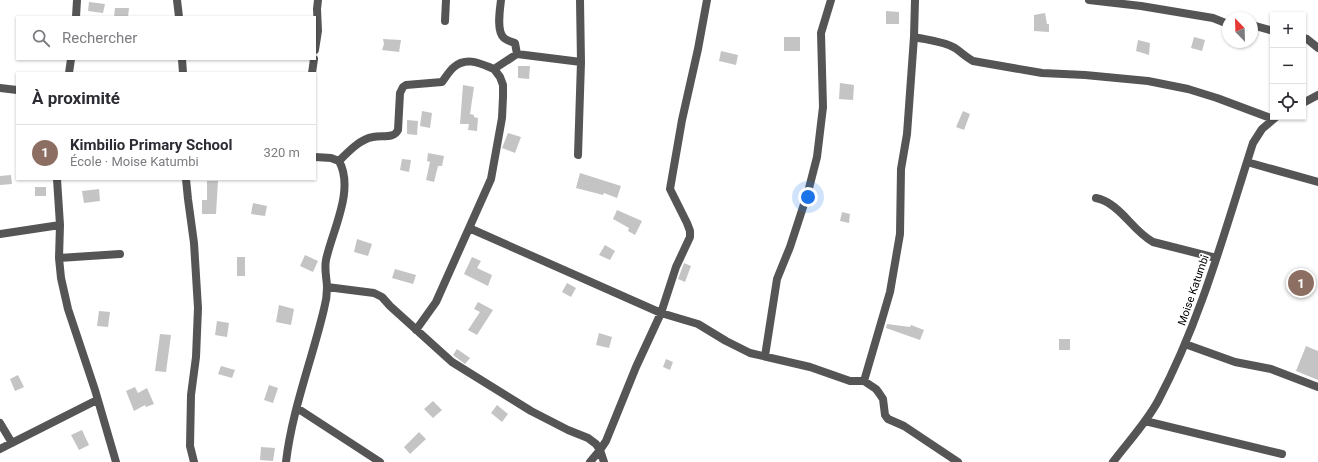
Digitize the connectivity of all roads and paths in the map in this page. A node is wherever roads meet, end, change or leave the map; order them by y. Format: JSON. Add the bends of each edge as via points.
{"nodes":[{"id":1,"x":77,"y":0,"type":"edge"},
{"id":2,"x":177,"y":0,"type":"edge"},
{"id":3,"x":318,"y":0,"type":"edge"},
{"id":4,"x":446,"y":0,"type":"edge"},
{"id":5,"x":501,"y":0,"type":"edge"},
{"id":6,"x":580,"y":0,"type":"edge"},
{"id":7,"x":707,"y":0,"type":"edge"},
{"id":8,"x":832,"y":0,"type":"edge"},
{"id":9,"x":915,"y":0,"type":"edge"},
{"id":10,"x":1089,"y":0,"type":"edge"},
{"id":11,"x":76,"y":16,"type":"edge"},
{"id":12,"x":179,"y":16,"type":"edge"},
{"id":13,"x":445,"y":21,"type":"dead end"},
{"id":14,"x":1222,"y":22,"type":"edge"},
{"id":15,"x":1258,"y":27,"type":"edge"},
{"id":16,"x":1270,"y":30,"type":"edge"},
{"id":17,"x":914,"y":37,"type":"junction"},
{"id":18,"x":1306,"y":39,"type":"edge"},
{"id":19,"x":316,"y":44,"type":"edge"},
{"id":20,"x":1318,"y":48,"type":"edge"},
{"id":21,"x":518,"y":54,"type":"junction"},
{"id":22,"x":71,"y":60,"type":"edge"},
{"id":23,"x":182,"y":60,"type":"edge"},
{"id":24,"x":314,"y":60,"type":"edge"},
{"id":25,"x":581,"y":62,"type":"junction"},
{"id":26,"x":494,"y":69,"type":"junction"},
{"id":27,"x":69,"y":72,"type":"edge"},
{"id":28,"x":183,"y":72,"type":"edge"},
{"id":29,"x":312,"y":72,"type":"edge"},
{"id":30,"x":0,"y":88,"type":"edge"},
{"id":31,"x":16,"y":90,"type":"edge"},
{"id":32,"x":1318,"y":95,"type":"edge"},
{"id":33,"x":1306,"y":101,"type":"edge"},
{"id":34,"x":1270,"y":117,"type":"edge"},
{"id":35,"x":1272,"y":120,"type":"edge"},
{"id":36,"x":578,"y":155,"type":"dead end"},
{"id":37,"x":316,"y":157,"type":"edge"},
{"id":38,"x":339,"y":161,"type":"junction"},
{"id":39,"x":1247,"y":162,"type":"junction"},
{"id":40,"x":57,"y":180,"type":"edge"},
{"id":41,"x":186,"y":180,"type":"edge"},
{"id":42,"x":1318,"y":182,"type":"edge"},
{"id":43,"x":1096,"y":198,"type":"dead end"},
{"id":44,"x":60,"y":225,"type":"junction"},
{"id":45,"x":469,"y":228,"type":"junction"},
{"id":46,"x":0,"y":234,"type":"edge"},
{"id":47,"x":120,"y":254,"type":"dead end"},
{"id":48,"x":59,"y":258,"type":"junction"},
{"id":49,"x":1216,"y":258,"type":"junction"},
{"id":50,"x":327,"y":287,"type":"junction"},
{"id":51,"x":661,"y":313,"type":"junction"},
{"id":52,"x":416,"y":330,"type":"junction"},
{"id":53,"x":1185,"y":344,"type":"junction"},
{"id":54,"x":765,"y":356,"type":"junction"},
{"id":55,"x":864,"y":381,"type":"junction"},
{"id":56,"x":1318,"y":387,"type":"edge"},
{"id":57,"x":97,"y":400,"type":"junction"},
{"id":58,"x":297,"y":408,"type":"junction"},
{"id":59,"x":1145,"y":420,"type":"junction"},
{"id":60,"x":0,"y":422,"type":"edge"},
{"id":61,"x":12,"y":443,"type":"junction"},
{"id":62,"x":0,"y":449,"type":"edge"},
{"id":63,"x":600,"y":450,"type":"junction"},
{"id":64,"x":1282,"y":454,"type":"dead end"},
{"id":65,"x":116,"y":462,"type":"edge"},
{"id":66,"x":194,"y":462,"type":"edge"},
{"id":67,"x":286,"y":462,"type":"edge"},
{"id":68,"x":380,"y":462,"type":"edge"},
{"id":69,"x":590,"y":462,"type":"edge"},
{"id":70,"x":604,"y":462,"type":"edge"},
{"id":71,"x":958,"y":462,"type":"edge"},
{"id":72,"x":1113,"y":462,"type":"edge"}],
"edges":[{"from":1,"to":11,"type":"street"},
{"from":2,"to":12,"type":"street"},
{"from":3,"to":19,"type":"street"},
{"from":4,"to":13,"type":"street"},
{"from":5,"to":21,"type":"street","via":[[501,34],[515,43]]},
{"from":6,"to":25,"type":"street"},
{"from":7,"to":51,"type":"street","via":[[670,189],[687,223],[690,238],[676,267]]},
{"from":8,"to":54,"type":"street","via":[[821,33],[823,107],[817,157],[804,206],[777,279]]},
{"from":9,"to":17,"type":"street"},
{"from":10,"to":14,"type":"street","via":[[1141,6]]},
{"from":15,"to":16,"type":"street"},
{"from":17,"to":34,"type":"street","via":[[947,44],[973,60],[1042,73],[1148,81],[1188,89]]},
{"from":17,"to":55,"type":"street","via":[[901,169],[900,234],[890,292]]},
{"from":18,"to":20,"type":"street"},
{"from":21,"to":25,"type":"street"},
{"from":21,"to":26,"type":"street"},
{"from":22,"to":27,"type":"street"},
{"from":23,"to":28,"type":"street"},
{"from":24,"to":29,"type":"street"},
{"from":25,"to":36,"type":"street"},
{"from":26,"to":38,"type":"street","via":[[470,60],[454,66],[442,82],[406,85],[400,93],[396,133],[393,136],[371,137],[358,144]]},
{"from":26,"to":45,"type":"street","via":[[503,85],[502,118],[491,179]]},
{"from":30,"to":31,"type":"street"},
{"from":32,"to":33,"type":"street"},
{"from":35,"to":39,"type":"street","name":"Moise Katumbi","via":[[1252,143]]},
{"from":37,"to":38,"type":"street"},
{"from":38,"to":50,"type":"street","via":[[344,170],[343,199],[326,260]]},
{"from":39,"to":42,"type":"street"},
{"from":39,"to":49,"type":"street","name":"Moise Katumbi"},
{"from":40,"to":44,"type":"street"},
{"from":41,"to":66,"type":"street","via":[[194,243],[198,308],[196,357],[190,395],[190,446]]},
{"from":43,"to":49,"type":"street","via":[[1110,204],[1134,228],[1153,242]]},
{"from":44,"to":46,"type":"street"},
{"from":44,"to":48,"type":"street"},
{"from":45,"to":51,"type":"street"},
{"from":45,"to":52,"type":"street","via":[[436,302]]},
{"from":47,"to":48,"type":"street"},
{"from":48,"to":57,"type":"street","via":[[68,309]]},
{"from":49,"to":53,"type":"street","name":"Moise Katumbi"},
{"from":50,"to":52,"type":"street","via":[[374,293],[382,297]]},
{"from":50,"to":58,"type":"street","via":[[325,307]]},
{"from":51,"to":54,"type":"street","via":[[698,324],[726,341]]},
{"from":51,"to":63,"type":"street"},
{"from":52,"to":63,"type":"street","via":[[452,362],[531,411],[588,438]]},
{"from":53,"to":56,"type":"street","via":[[1235,362],[1271,369]]},
{"from":53,"to":59,"type":"street","name":"Moise Katumbi","via":[[1158,401]]},
{"from":54,"to":55,"type":"street","via":[[810,367],[838,378]]},
{"from":55,"to":71,"type":"street","via":[[876,389],[883,399],[888,419],[904,426]]},
{"from":57,"to":61,"type":"street"},
{"from":57,"to":65,"type":"street"},
{"from":58,"to":67,"type":"street"},
{"from":58,"to":68,"type":"street"},
{"from":59,"to":64,"type":"street"},
{"from":59,"to":72,"type":"street","name":"Moise Katumbi"},
{"from":60,"to":61,"type":"street"},
{"from":61,"to":62,"type":"street"},
{"from":63,"to":69,"type":"street"},
{"from":63,"to":70,"type":"street"}]}
